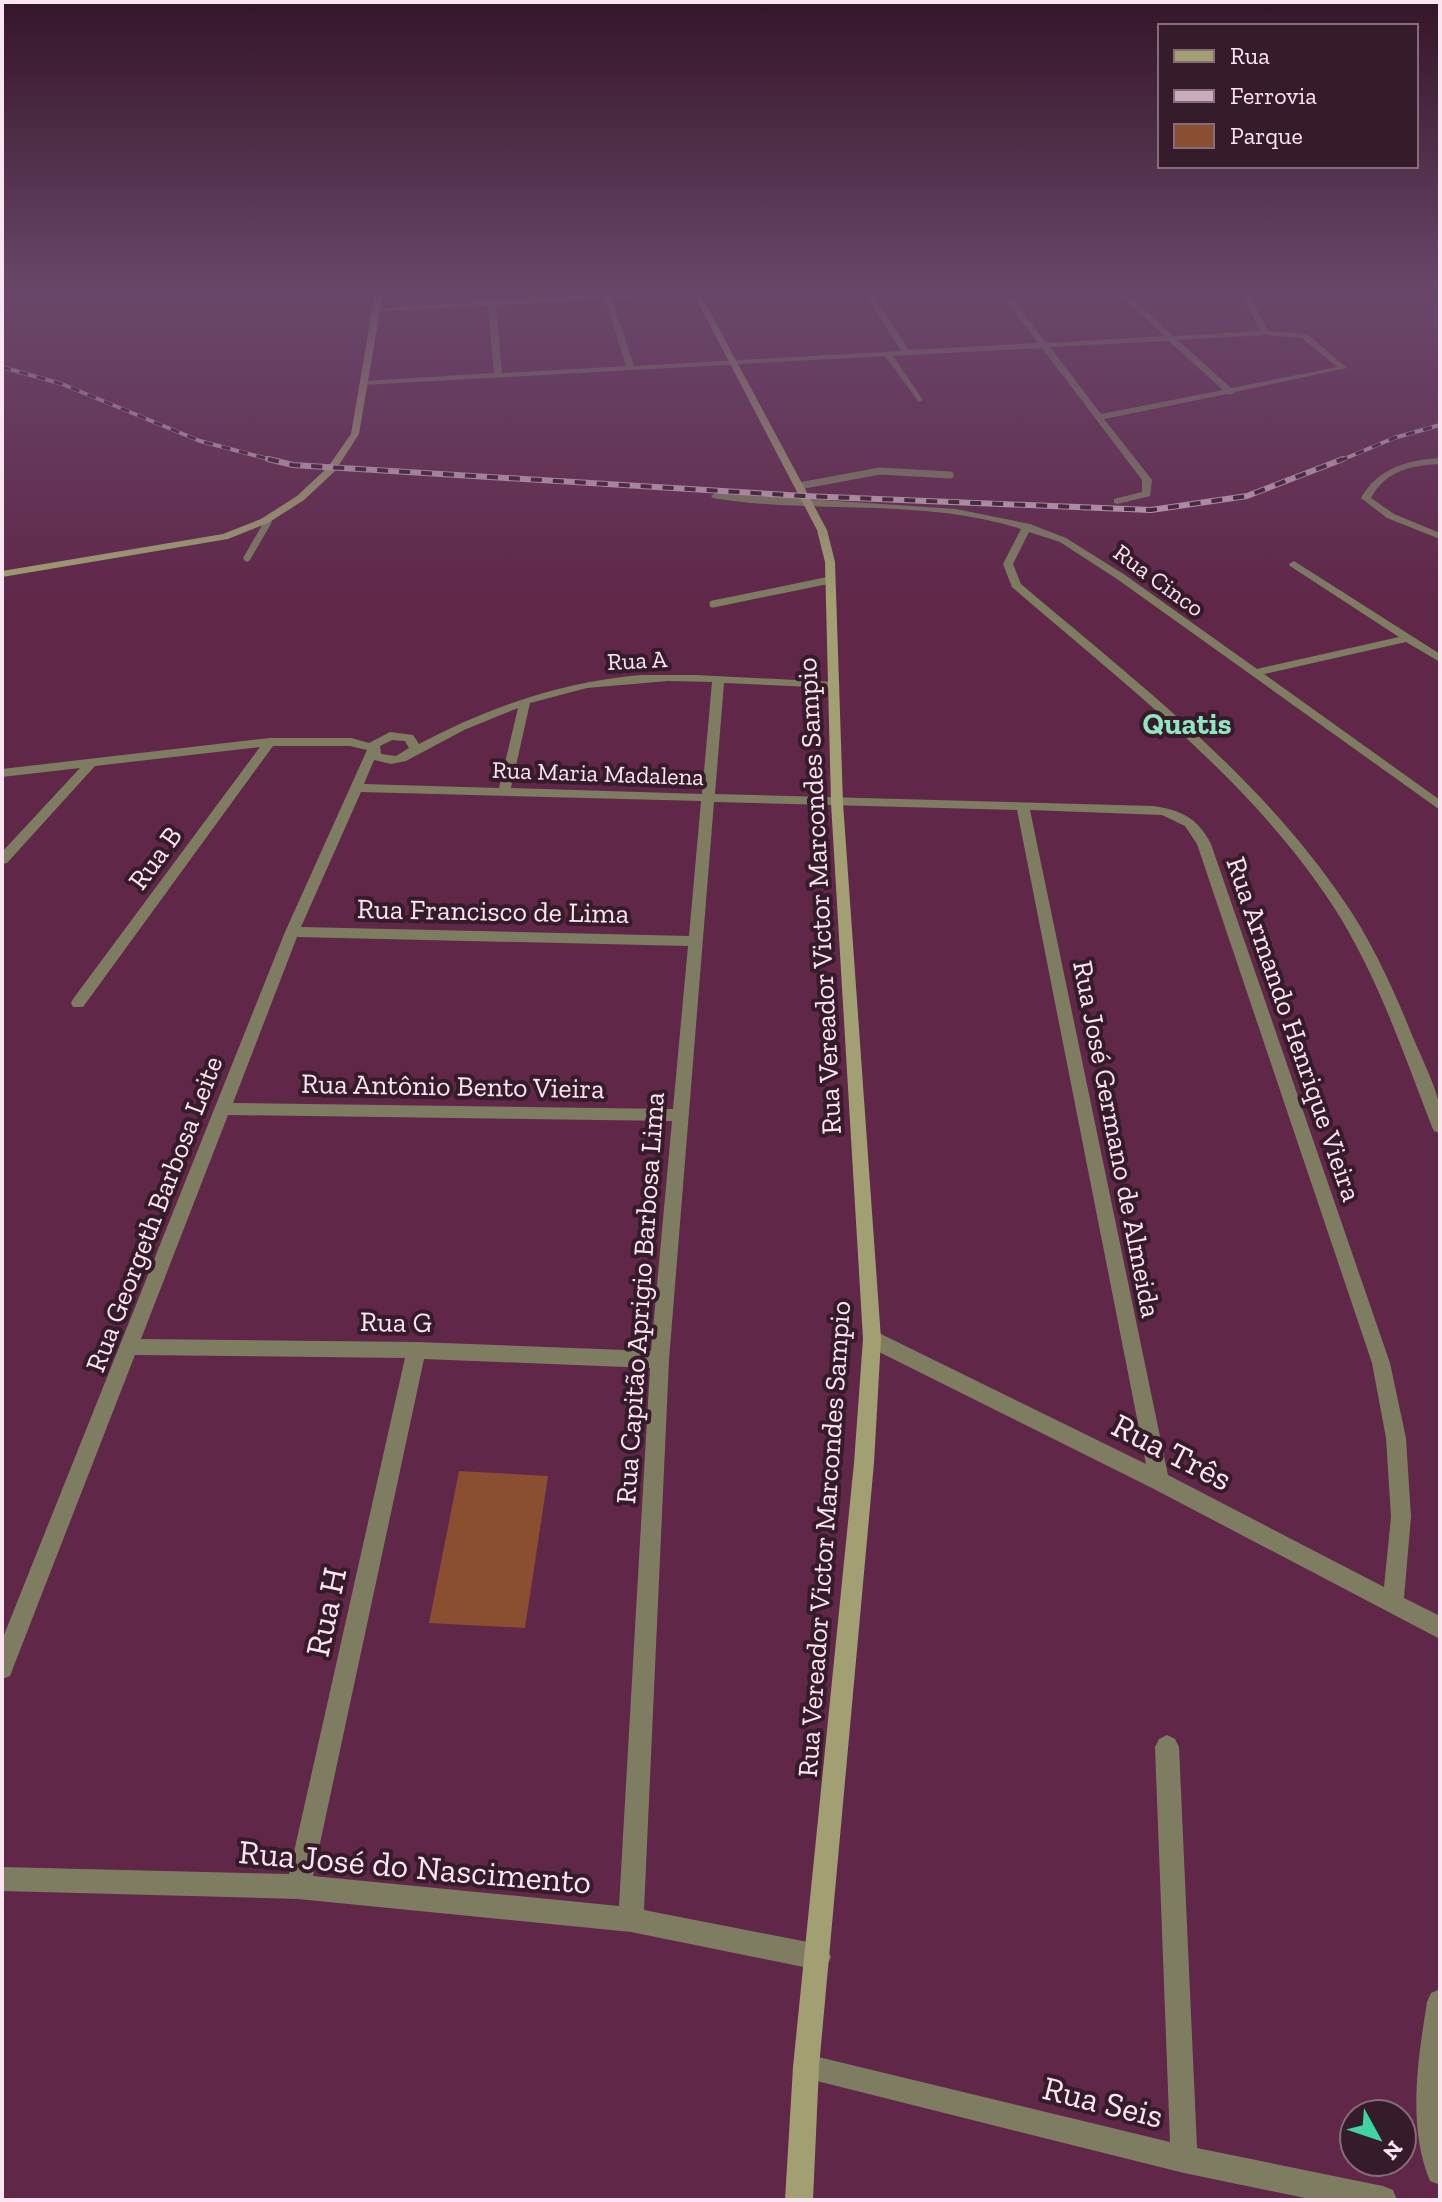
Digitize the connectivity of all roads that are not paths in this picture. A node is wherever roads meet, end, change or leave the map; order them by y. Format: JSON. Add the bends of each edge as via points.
{"nodes":[{"id":1,"x":364,"y":396,"type":"edge"},
{"id":2,"x":750,"y":396,"type":"edge"},
{"id":3,"x":916,"y":396,"type":"edge"},
{"id":4,"x":1083,"y":396,"type":"edge"},
{"id":5,"x":1216,"y":396,"type":"edge"},
{"id":6,"x":919,"y":400,"type":"dead end"},
{"id":7,"x":1100,"y":417,"type":"junction"},
{"id":8,"x":1440,"y":461,"type":"edge"},
{"id":9,"x":950,"y":475,"type":"dead end"},
{"id":10,"x":803,"y":494,"type":"junction"},
{"id":11,"x":716,"y":496,"type":"dead end"},
{"id":12,"x":1117,"y":501,"type":"dead end"},
{"id":13,"x":268,"y":522,"type":"junction"},
{"id":14,"x":1027,"y":526,"type":"junction"},
{"id":15,"x":1440,"y":536,"type":"edge"},
{"id":16,"x":247,"y":558,"type":"dead end"},
{"id":17,"x":1294,"y":564,"type":"dead end"},
{"id":18,"x":2,"y":574,"type":"edge"},
{"id":19,"x":830,"y":580,"type":"junction"},
{"id":20,"x":713,"y":604,"type":"dead end"},
{"id":21,"x":1408,"y":638,"type":"junction"},
{"id":22,"x":1440,"y":659,"type":"edge"},
{"id":23,"x":1254,"y":673,"type":"junction"},
{"id":24,"x":718,"y":681,"type":"junction"},
{"id":25,"x":834,"y":685,"type":"junction"},
{"id":26,"x":525,"y":702,"type":"junction"},
{"id":27,"x":449,"y":730,"type":"junction"},
{"id":28,"x":404,"y":736,"type":"junction"},
{"id":29,"x":384,"y":738,"type":"junction"},
{"id":30,"x":270,"y":742,"type":"junction"},
{"id":31,"x":351,"y":742,"type":"junction"},
{"id":32,"x":372,"y":750,"type":"junction"},
{"id":33,"x":406,"y":756,"type":"junction"},
{"id":34,"x":90,"y":764,"type":"junction"},
{"id":35,"x":2,"y":773,"type":"edge"},
{"id":36,"x":359,"y":785,"type":"junction"},
{"id":37,"x":504,"y":792,"type":"junction"},
{"id":38,"x":707,"y":798,"type":"junction"},
{"id":39,"x":837,"y":803,"type":"junction"},
{"id":40,"x":1440,"y":806,"type":"edge"},
{"id":41,"x":1023,"y":807,"type":"junction"},
{"id":42,"x":2,"y":860,"type":"edge"},
{"id":43,"x":292,"y":932,"type":"junction"},
{"id":44,"x":694,"y":941,"type":"junction"},
{"id":45,"x":78,"y":1003,"type":"dead end"},
{"id":46,"x":224,"y":1109,"type":"junction"},
{"id":47,"x":682,"y":1115,"type":"junction"},
{"id":48,"x":1440,"y":1127,"type":"edge"},
{"id":49,"x":872,"y":1339,"type":"junction"},
{"id":50,"x":131,"y":1347,"type":"junction"},
{"id":51,"x":416,"y":1350,"type":"junction"},
{"id":52,"x":660,"y":1360,"type":"junction"},
{"id":53,"x":1159,"y":1481,"type":"junction"},
{"id":54,"x":1393,"y":1603,"type":"junction"},
{"id":55,"x":1440,"y":1628,"type":"edge"},
{"id":56,"x":2,"y":1668,"type":"edge"},
{"id":57,"x":1167,"y":1747,"type":"dead end"},
{"id":58,"x":2,"y":1879,"type":"edge"},
{"id":59,"x":298,"y":1887,"type":"junction"},
{"id":60,"x":631,"y":1920,"type":"junction"},
{"id":61,"x":818,"y":1957,"type":"junction"},
{"id":62,"x":1440,"y":2002,"type":"edge"},
{"id":63,"x":806,"y":2067,"type":"junction"},
{"id":64,"x":1184,"y":2159,"type":"junction"},
{"id":65,"x":1440,"y":2171,"type":"edge"},
{"id":66,"x":799,"y":2200,"type":"edge"},
{"id":67,"x":1383,"y":2200,"type":"edge"}],
"edges":[{"from":1,"to":13,"type":"street","via":[[346,453]]},
{"from":2,"to":10,"type":"street","name":"Rua Vereador Victor Marcondes Sampio"},
{"from":3,"to":6,"type":"street"},
{"from":4,"to":7,"type":"street"},
{"from":5,"to":7,"type":"street"},
{"from":7,"to":12,"type":"street","via":[[1147,480],[1149,490]]},
{"from":8,"to":15,"type":"street","via":[[1402,466],[1370,488],[1366,498],[1389,515]]},
{"from":9,"to":10,"type":"lane","via":[[880,471]]},
{"from":10,"to":11,"type":"street","name":"Rua Cinco"},
{"from":10,"to":14,"type":"street","name":"Rua Cinco"},
{"from":10,"to":19,"type":"street","name":"Rua Vereador Victor Marcondes Sampio","via":[[822,530]]},
{"from":13,"to":16,"type":"lane"},
{"from":13,"to":18,"type":"street","via":[[192,544]]},
{"from":14,"to":23,"type":"street","name":"Rua Cinco","via":[[1086,553]]},
{"from":14,"to":48,"type":"street","via":[[1009,558],[1016,585],[1248,791],[1339,904],[1397,1017]]},
{"from":17,"to":21,"type":"street"},
{"from":19,"to":20,"type":"lane"},
{"from":19,"to":25,"type":"street","name":"Rua Vereador Victor Marcondes Sampio"},
{"from":21,"to":22,"type":"street"},
{"from":21,"to":23,"type":"street"},
{"from":23,"to":40,"type":"street","name":"Rua Cinco"},
{"from":24,"to":25,"type":"street","name":"Rua A"},
{"from":24,"to":26,"type":"street","name":"Rua A","via":[[610,682]]},
{"from":24,"to":38,"type":"street","name":"Rua Capitão Aprigio Barbosa Lima"},
{"from":25,"to":39,"type":"street","name":"Rua Vereador Victor Marcondes Sampio"},
{"from":26,"to":27,"type":"street","name":"Rua A"},
{"from":26,"to":37,"type":"street"},
{"from":27,"to":28,"type":"street"},
{"from":27,"to":33,"type":"street"},
{"from":28,"to":29,"type":"street"},
{"from":28,"to":33,"type":"street","via":[[415,744]]},
{"from":29,"to":31,"type":"street"},
{"from":29,"to":32,"type":"street"},
{"from":30,"to":31,"type":"street"},
{"from":30,"to":34,"type":"street"},
{"from":30,"to":45,"type":"street","name":"Rua B"},
{"from":31,"to":32,"type":"street"},
{"from":32,"to":33,"type":"street","via":[[386,760]]},
{"from":32,"to":36,"type":"street","name":"Rua Georgeth Barbosa Leite"},
{"from":33,"to":36,"type":"street"},
{"from":34,"to":35,"type":"street"},
{"from":34,"to":42,"type":"street"},
{"from":36,"to":37,"type":"street","name":"Rua Maria Madalena"},
{"from":36,"to":43,"type":"street","name":"Rua Georgeth Barbosa Leite"},
{"from":37,"to":38,"type":"street","name":"Rua Maria Madalena"},
{"from":38,"to":39,"type":"street","name":"Rua Maria Madalena"},
{"from":38,"to":44,"type":"street","name":"Rua Capitão Aprigio Barbosa Lima"},
{"from":39,"to":41,"type":"street","name":"Rua Armando Henrique Vieira"},
{"from":39,"to":49,"type":"street","name":"Rua Vereador Victor Marcondes Sampio"},
{"from":41,"to":53,"type":"street","name":"Rua José Germano de Almeida"},
{"from":41,"to":54,"type":"street","name":"Rua Armando Henrique Vieira","via":[[1168,811],[1198,830],[1381,1363],[1396,1438],[1401,1517]]},
{"from":43,"to":44,"type":"street","name":"Rua Francisco de Lima"},
{"from":43,"to":46,"type":"street","name":"Rua Georgeth Barbosa Leite"},
{"from":44,"to":47,"type":"street","name":"Rua Capitão Aprigio Barbosa Lima"},
{"from":46,"to":47,"type":"street","name":"Rua Antônio Bento Vieira"},
{"from":46,"to":50,"type":"street","name":"Rua Georgeth Barbosa Leite"},
{"from":47,"to":52,"type":"street","name":"Rua Capitão Aprigio Barbosa Lima"},
{"from":49,"to":53,"type":"street","name":"Rua Três"},
{"from":49,"to":61,"type":"street","name":"Rua Vereador Victor Marcondes Sampio"},
{"from":50,"to":51,"type":"street","name":"Rua G"},
{"from":50,"to":56,"type":"street","name":"Rua Georgeth Barbosa Leite"},
{"from":51,"to":52,"type":"street","name":"Rua G"},
{"from":51,"to":59,"type":"street","name":"Rua H"},
{"from":52,"to":60,"type":"street","name":"Rua Capitão Aprigio Barbosa Lima"},
{"from":53,"to":54,"type":"street","name":"Rua Três"},
{"from":54,"to":55,"type":"street","name":"Rua Três"},
{"from":57,"to":64,"type":"street"},
{"from":58,"to":59,"type":"street","name":"Rua José do Nascimento"},
{"from":59,"to":60,"type":"street","name":"Rua José do Nascimento"},
{"from":60,"to":61,"type":"street","name":"Rua José do Nascimento"},
{"from":61,"to":63,"type":"street","name":"Rua Vereador Victor Marcondes Sampio"},
{"from":62,"to":65,"type":"street","via":[[1429,2071],[1429,2112]]},
{"from":63,"to":64,"type":"street","name":"Rua Seis"},
{"from":63,"to":66,"type":"street","name":"Rua Vereador Victor Marcondes Sampio"},
{"from":64,"to":67,"type":"street","name":"Rua Seis"}]}
